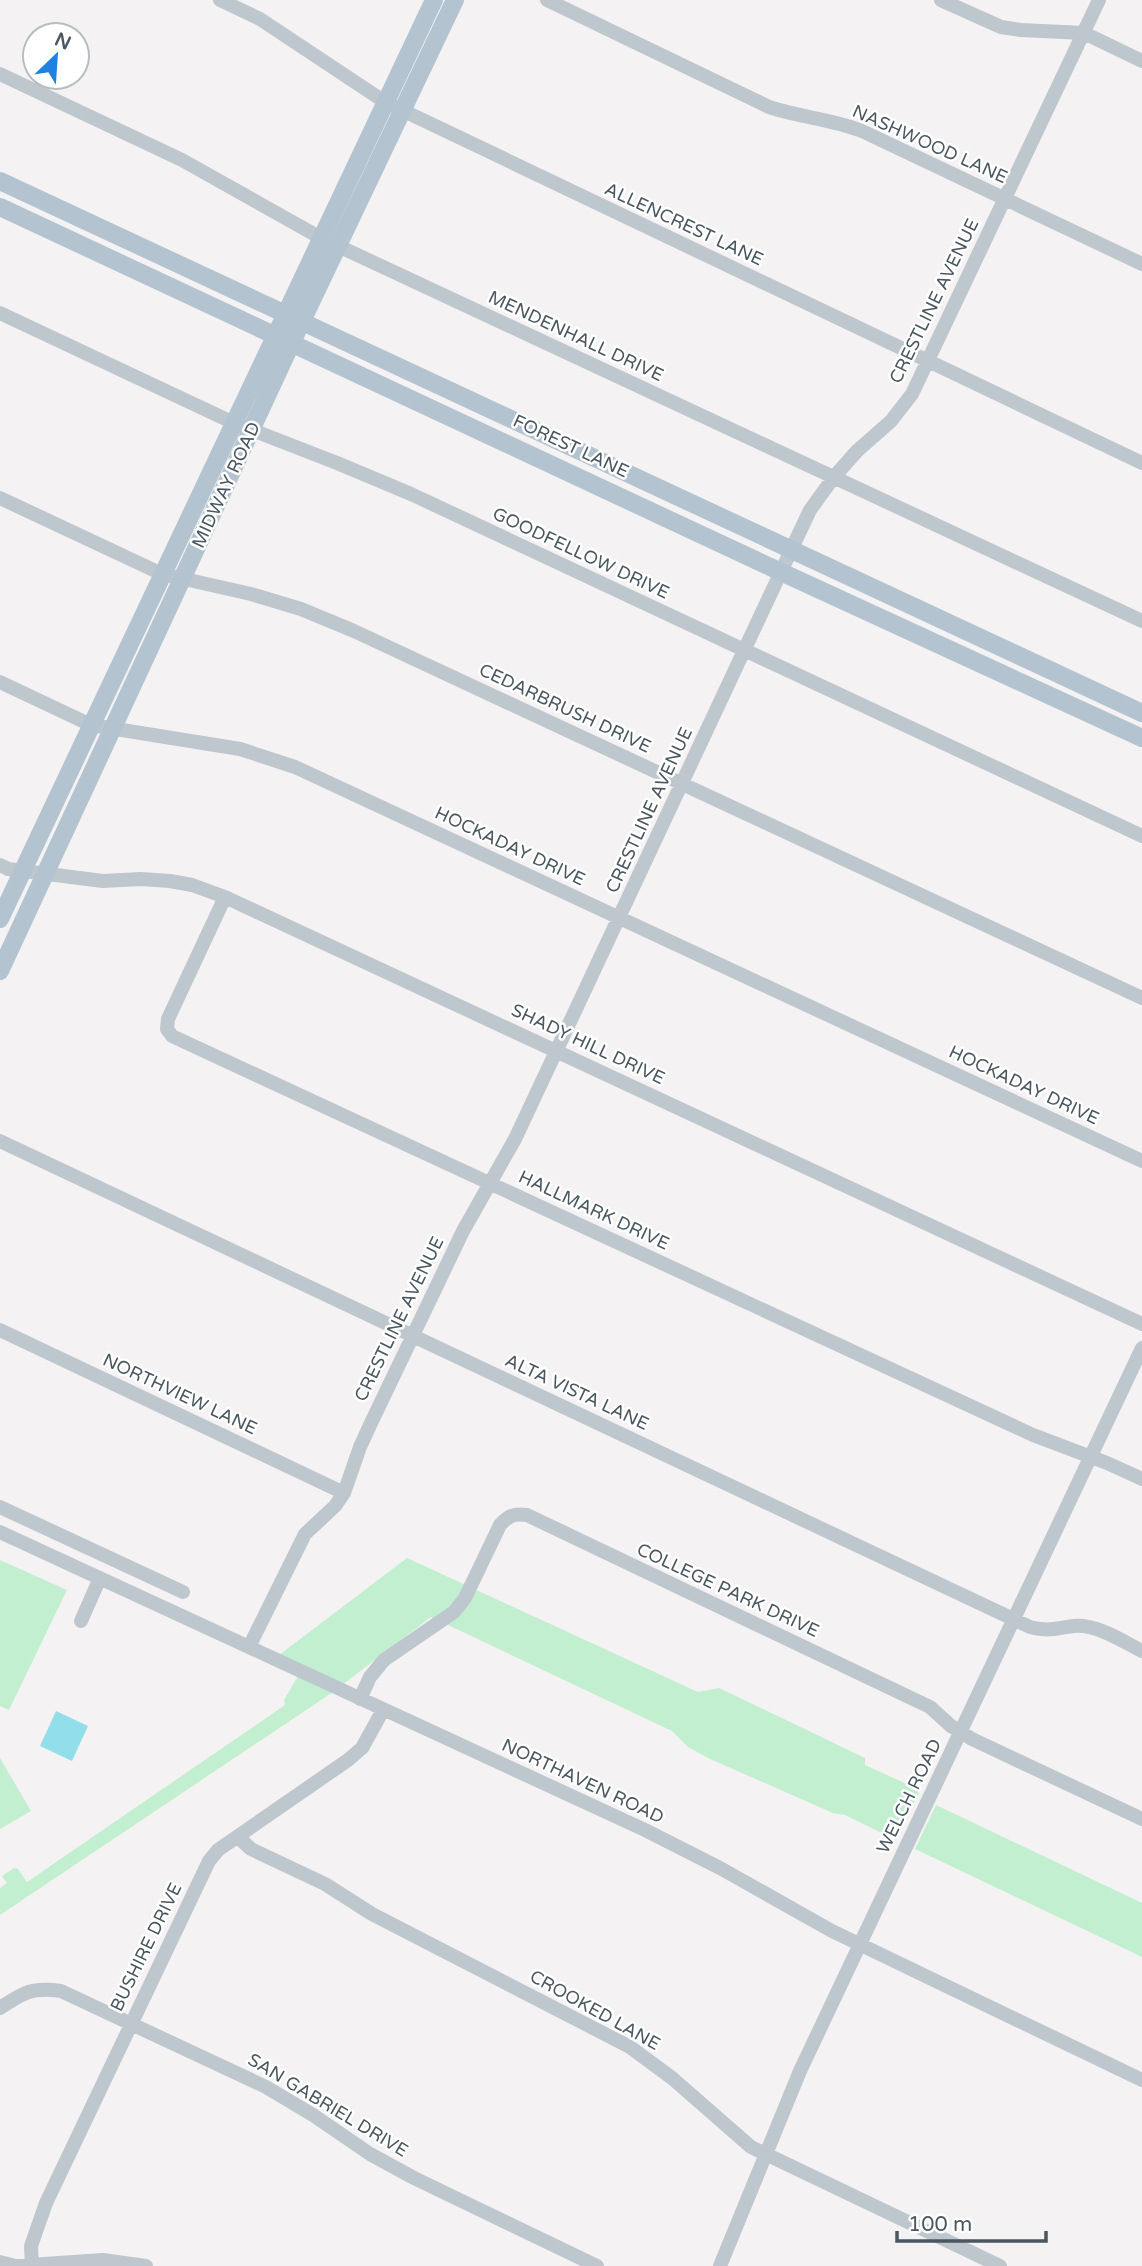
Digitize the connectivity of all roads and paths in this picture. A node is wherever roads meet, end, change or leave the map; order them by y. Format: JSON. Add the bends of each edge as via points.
{"nodes":[{"id":1,"x":220,"y":0,"type":"edge"},
{"id":2,"x":434,"y":0,"type":"edge"},
{"id":3,"x":455,"y":0,"type":"edge"},
{"id":4,"x":547,"y":0,"type":"edge"},
{"id":5,"x":941,"y":0,"type":"edge"},
{"id":6,"x":1100,"y":0,"type":"edge"},
{"id":7,"x":1084,"y":33,"type":"junction"},
{"id":8,"x":1142,"y":61,"type":"edge"},
{"id":9,"x":0,"y":74,"type":"edge"},
{"id":10,"x":385,"y":102,"type":"junction"},
{"id":11,"x":402,"y":111,"type":"junction"},
{"id":12,"x":0,"y":181,"type":"edge"},
{"id":13,"x":1005,"y":198,"type":"junction"},
{"id":14,"x":0,"y":207,"type":"edge"},
{"id":15,"x":330,"y":242,"type":"junction"},
{"id":16,"x":1142,"y":264,"type":"edge"},
{"id":17,"x":0,"y":313,"type":"edge"},
{"id":18,"x":294,"y":317,"type":"junction"},
{"id":19,"x":284,"y":338,"type":"junction"},
{"id":20,"x":929,"y":362,"type":"junction"},
{"id":21,"x":234,"y":423,"type":"junction"},
{"id":22,"x":252,"y":430,"type":"junction"},
{"id":23,"x":1142,"y":463,"type":"edge"},
{"id":24,"x":834,"y":477,"type":"junction"},
{"id":25,"x":0,"y":498,"type":"edge"},
{"id":26,"x":792,"y":550,"type":"junction"},
{"id":27,"x":781,"y":572,"type":"junction"},
{"id":28,"x":162,"y":574,"type":"junction"},
{"id":29,"x":183,"y":578,"type":"junction"},
{"id":30,"x":1142,"y":621,"type":"edge"},
{"id":31,"x":745,"y":650,"type":"junction"},
{"id":32,"x":0,"y":682,"type":"edge"},
{"id":33,"x":1142,"y":713,"type":"edge"},
{"id":34,"x":91,"y":725,"type":"junction"},
{"id":35,"x":113,"y":728,"type":"junction"},
{"id":36,"x":1142,"y":737,"type":"edge"},
{"id":37,"x":683,"y":784,"type":"junction"},
{"id":38,"x":1142,"y":836,"type":"edge"},
{"id":39,"x":0,"y":865,"type":"edge"},
{"id":40,"x":23,"y":871,"type":"junction"},
{"id":41,"x":46,"y":873,"type":"junction"},
{"id":42,"x":225,"y":897,"type":"junction"},
{"id":43,"x":619,"y":917,"type":"junction"},
{"id":44,"x":0,"y":919,"type":"edge"},
{"id":45,"x":0,"y":971,"type":"edge"},
{"id":46,"x":1142,"y":998,"type":"edge"},
{"id":47,"x":557,"y":1051,"type":"junction"},
{"id":48,"x":0,"y":1141,"type":"edge"},
{"id":49,"x":1142,"y":1161,"type":"edge"},
{"id":50,"x":490,"y":1184,"type":"junction"},
{"id":51,"x":1142,"y":1324,"type":"edge"},
{"id":52,"x":0,"y":1330,"type":"edge"},
{"id":53,"x":413,"y":1336,"type":"junction"},
{"id":54,"x":1142,"y":1348,"type":"edge"},
{"id":55,"x":1091,"y":1457,"type":"junction"},
{"id":56,"x":1142,"y":1479,"type":"edge"},
{"id":57,"x":344,"y":1493,"type":"junction"},
{"id":58,"x":0,"y":1507,"type":"edge"},
{"id":59,"x":0,"y":1532,"type":"edge"},
{"id":60,"x":149,"y":1576,"type":"junction"},
{"id":61,"x":100,"y":1578,"type":"junction"},
{"id":62,"x":183,"y":1592,"type":"dead end"},
{"id":63,"x":139,"y":1595,"type":"junction"},
{"id":64,"x":1014,"y":1620,"type":"junction"},
{"id":65,"x":80,"y":1621,"type":"dead end"},
{"id":66,"x":249,"y":1647,"type":"junction"},
{"id":67,"x":1142,"y":1651,"type":"edge"},
{"id":68,"x":360,"y":1699,"type":"junction"},
{"id":69,"x":383,"y":1710,"type":"junction"},
{"id":70,"x":961,"y":1732,"type":"junction"},
{"id":71,"x":1142,"y":1819,"type":"edge"},
{"id":72,"x":238,"y":1837,"type":"junction"},
{"id":73,"x":860,"y":1946,"type":"junction"},
{"id":74,"x":0,"y":2008,"type":"edge"},
{"id":75,"x":132,"y":2023,"type":"junction"},
{"id":76,"x":1142,"y":2080,"type":"edge"},
{"id":77,"x":765,"y":2155,"type":"junction"},
{"id":78,"x":0,"y":2262,"type":"edge"},
{"id":79,"x":32,"y":2265,"type":"edge"},
{"id":80,"x":146,"y":2266,"type":"edge"},
{"id":81,"x":597,"y":2266,"type":"edge"},
{"id":82,"x":720,"y":2266,"type":"edge"},
{"id":83,"x":1000,"y":2266,"type":"edge"}],
"edges":[{"from":1,"to":10,"type":"street","name":"ALLENCREST LANE","via":[[260,19]]},
{"from":2,"to":10,"type":"main road","name":"MIDWAY ROAD"},
{"from":3,"to":11,"type":"main road","name":"MIDWAY ROAD"},
{"from":4,"to":13,"type":"street","name":"NASHWOOD LANE","via":[[769,107],[862,131]]},
{"from":5,"to":7,"type":"street","via":[[1001,27]]},
{"from":6,"to":7,"type":"street","name":"CRESTLINE AVENUE"},
{"from":7,"to":8,"type":"street"},
{"from":7,"to":13,"type":"street","name":"CRESTLINE AVENUE"},
{"from":9,"to":15,"type":"street","name":"MENDENHALL DRIVE","via":[[163,149]]},
{"from":10,"to":11,"type":"street","name":"ALLENCREST LANE"},
{"from":10,"to":15,"type":"main road","name":"MIDWAY ROAD"},
{"from":11,"to":15,"type":"main road","name":"MIDWAY ROAD"},
{"from":11,"to":20,"type":"street","name":"ALLENCREST LANE"},
{"from":12,"to":18,"type":"main road","name":"FOREST LANE"},
{"from":13,"to":16,"type":"street","name":"NASHWOOD LANE"},
{"from":13,"to":20,"type":"street","name":"CRESTLINE AVENUE"},
{"from":14,"to":19,"type":"main road","name":"FOREST LANE"},
{"from":15,"to":18,"type":"main road","name":"MIDWAY ROAD"},
{"from":15,"to":24,"type":"street","name":"MENDENHALL DRIVE"},
{"from":17,"to":21,"type":"street","name":"GOODFELLOW DRIVE"},
{"from":18,"to":19,"type":"main road","name":"MIDWAY ROAD"},
{"from":18,"to":26,"type":"main road","name":"FOREST LANE"},
{"from":19,"to":21,"type":"main road","name":"MIDWAY ROAD"},
{"from":19,"to":22,"type":"main road","name":"MIDWAY ROAD"},
{"from":19,"to":27,"type":"main road","name":"FOREST LANE"},
{"from":20,"to":23,"type":"street","name":"ALLENCREST LANE"},
{"from":20,"to":24,"type":"street","name":"CRESTLINE AVENUE","via":[[891,421]]},
{"from":21,"to":22,"type":"street","name":"GOODFELLOW DRIVE"},
{"from":21,"to":28,"type":"main road","name":"MIDWAY ROAD"},
{"from":22,"to":29,"type":"main road","name":"MIDWAY ROAD"},
{"from":22,"to":31,"type":"street","name":"GOODFELLOW DRIVE","via":[[411,494]]},
{"from":24,"to":26,"type":"street","name":"CRESTLINE AVENUE","via":[[810,510]]},
{"from":24,"to":30,"type":"street","name":"MENDENHALL DRIVE"},
{"from":25,"to":28,"type":"street","name":"CEDARBRUSH DRIVE"},
{"from":26,"to":27,"type":"street","name":"CRESTLINE AVENUE"},
{"from":26,"to":33,"type":"main road","name":"FOREST LANE"},
{"from":27,"to":31,"type":"street","name":"CRESTLINE AVENUE"},
{"from":27,"to":36,"type":"main road","name":"FOREST LANE"},
{"from":28,"to":29,"type":"street","name":"CEDARBRUSH DRIVE"},
{"from":28,"to":34,"type":"main road","name":"MIDWAY ROAD"},
{"from":29,"to":35,"type":"main road","name":"MIDWAY ROAD"},
{"from":29,"to":37,"type":"street","name":"CEDARBRUSH DRIVE","via":[[276,601],[354,631]]},
{"from":31,"to":37,"type":"street","name":"CRESTLINE AVENUE"},
{"from":31,"to":38,"type":"street","name":"GOODFELLOW DRIVE"},
{"from":32,"to":34,"type":"street","name":"HOCKADAY DRIVE"},
{"from":34,"to":35,"type":"street","name":"HOCKADAY DRIVE"},
{"from":34,"to":40,"type":"main road","name":"MIDWAY ROAD"},
{"from":35,"to":41,"type":"main road","name":"MIDWAY ROAD"},
{"from":35,"to":43,"type":"street","name":"HOCKADAY DRIVE","via":[[240,749],[295,767]]},
{"from":37,"to":43,"type":"street","name":"CRESTLINE AVENUE"},
{"from":37,"to":46,"type":"street","name":"CEDARBRUSH DRIVE"},
{"from":39,"to":40,"type":"street","name":"SHADY HILL DRIVE"},
{"from":40,"to":41,"type":"street","name":"SHADY HILL DRIVE"},
{"from":40,"to":44,"type":"main road","name":"MIDWAY ROAD"},
{"from":41,"to":42,"type":"street","name":"SHADY HILL DRIVE","via":[[103,881],[170,881]]},
{"from":41,"to":45,"type":"main road","name":"MIDWAY ROAD"},
{"from":42,"to":47,"type":"street","name":"SHADY HILL DRIVE"},
{"from":42,"to":50,"type":"street","name":"HALLMARK DRIVE","via":[[168,1019],[172,1036]]},
{"from":43,"to":47,"type":"street","name":"CRESTLINE AVENUE"},
{"from":43,"to":49,"type":"street","name":"HOCKADAY DRIVE"},
{"from":47,"to":50,"type":"street","name":"CRESTLINE AVENUE"},
{"from":47,"to":51,"type":"street","name":"SHADY HILL DRIVE"},
{"from":48,"to":53,"type":"street","name":"ALTA VISTA LANE"},
{"from":50,"to":53,"type":"street","name":"CRESTLINE AVENUE"},
{"from":50,"to":55,"type":"street","name":"HALLMARK DRIVE","via":[[1033,1435]]},
{"from":52,"to":57,"type":"street","name":"NORTHVIEW LANE"},
{"from":53,"to":57,"type":"street","name":"CRESTLINE AVENUE","via":[[360,1447]]},
{"from":53,"to":64,"type":"street","name":"ALTA VISTA LANE"},
{"from":54,"to":55,"type":"street","name":"WELCH ROAD"},
{"from":55,"to":56,"type":"street","name":"HALLMARK DRIVE"},
{"from":55,"to":64,"type":"street","name":"WELCH ROAD"},
{"from":57,"to":66,"type":"street","name":"CRESTLINE AVENUE","via":[[305,1534]]},
{"from":58,"to":60,"type":"street"},
{"from":59,"to":61,"type":"street","name":"NORTHAVEN ROAD"},
{"from":60,"to":62,"type":"street"},
{"from":60,"to":63,"type":"street"},
{"from":61,"to":63,"type":"street","name":"NORTHAVEN ROAD"},
{"from":61,"to":65,"type":"street"},
{"from":63,"to":66,"type":"street","name":"NORTHAVEN ROAD"},
{"from":64,"to":67,"type":"street","name":"ALTA VISTA LANE","via":[[1042,1630],[1089,1627]]},
{"from":64,"to":70,"type":"street","name":"WELCH ROAD"},
{"from":66,"to":68,"type":"street","name":"NORTHAVEN ROAD"},
{"from":68,"to":69,"type":"street","name":"NORTHAVEN ROAD"},
{"from":68,"to":70,"type":"street","name":"COLLEGE PARK DRIVE","via":[[384,1660],[454,1612],[500,1525],[517,1513],[930,1707]]},
{"from":69,"to":72,"type":"street","name":"BUSHIRE DRIVE","via":[[362,1748]]},
{"from":69,"to":73,"type":"street","name":"NORTHAVEN ROAD","via":[[645,1830]]},
{"from":70,"to":71,"type":"street","name":"COLLEGE PARK DRIVE"},
{"from":70,"to":73,"type":"street","name":"WELCH ROAD"},
{"from":72,"to":75,"type":"street","name":"BUSHIRE DRIVE","via":[[209,1861]]},
{"from":72,"to":77,"type":"street","name":"CROOKED LANE","via":[[251,1849],[325,1884],[372,1914],[630,2047]]},
{"from":73,"to":76,"type":"street","name":"NORTHAVEN ROAD"},
{"from":73,"to":77,"type":"street","name":"WELCH ROAD"},
{"from":74,"to":75,"type":"street","name":"SAN GABRIEL DRIVE","via":[[30,1990],[43,1988],[61,1991]]},
{"from":75,"to":79,"type":"street","name":"BUSHIRE DRIVE","via":[[41,2216],[31,2246]]},
{"from":75,"to":81,"type":"street","name":"SAN GABRIEL DRIVE","via":[[266,2087],[414,2178]]},
{"from":77,"to":82,"type":"street","name":"WELCH ROAD"},
{"from":77,"to":83,"type":"street","name":"CROOKED LANE"},
{"from":78,"to":79,"type":"street"},
{"from":79,"to":80,"type":"street","via":[[103,2260]]}]}
